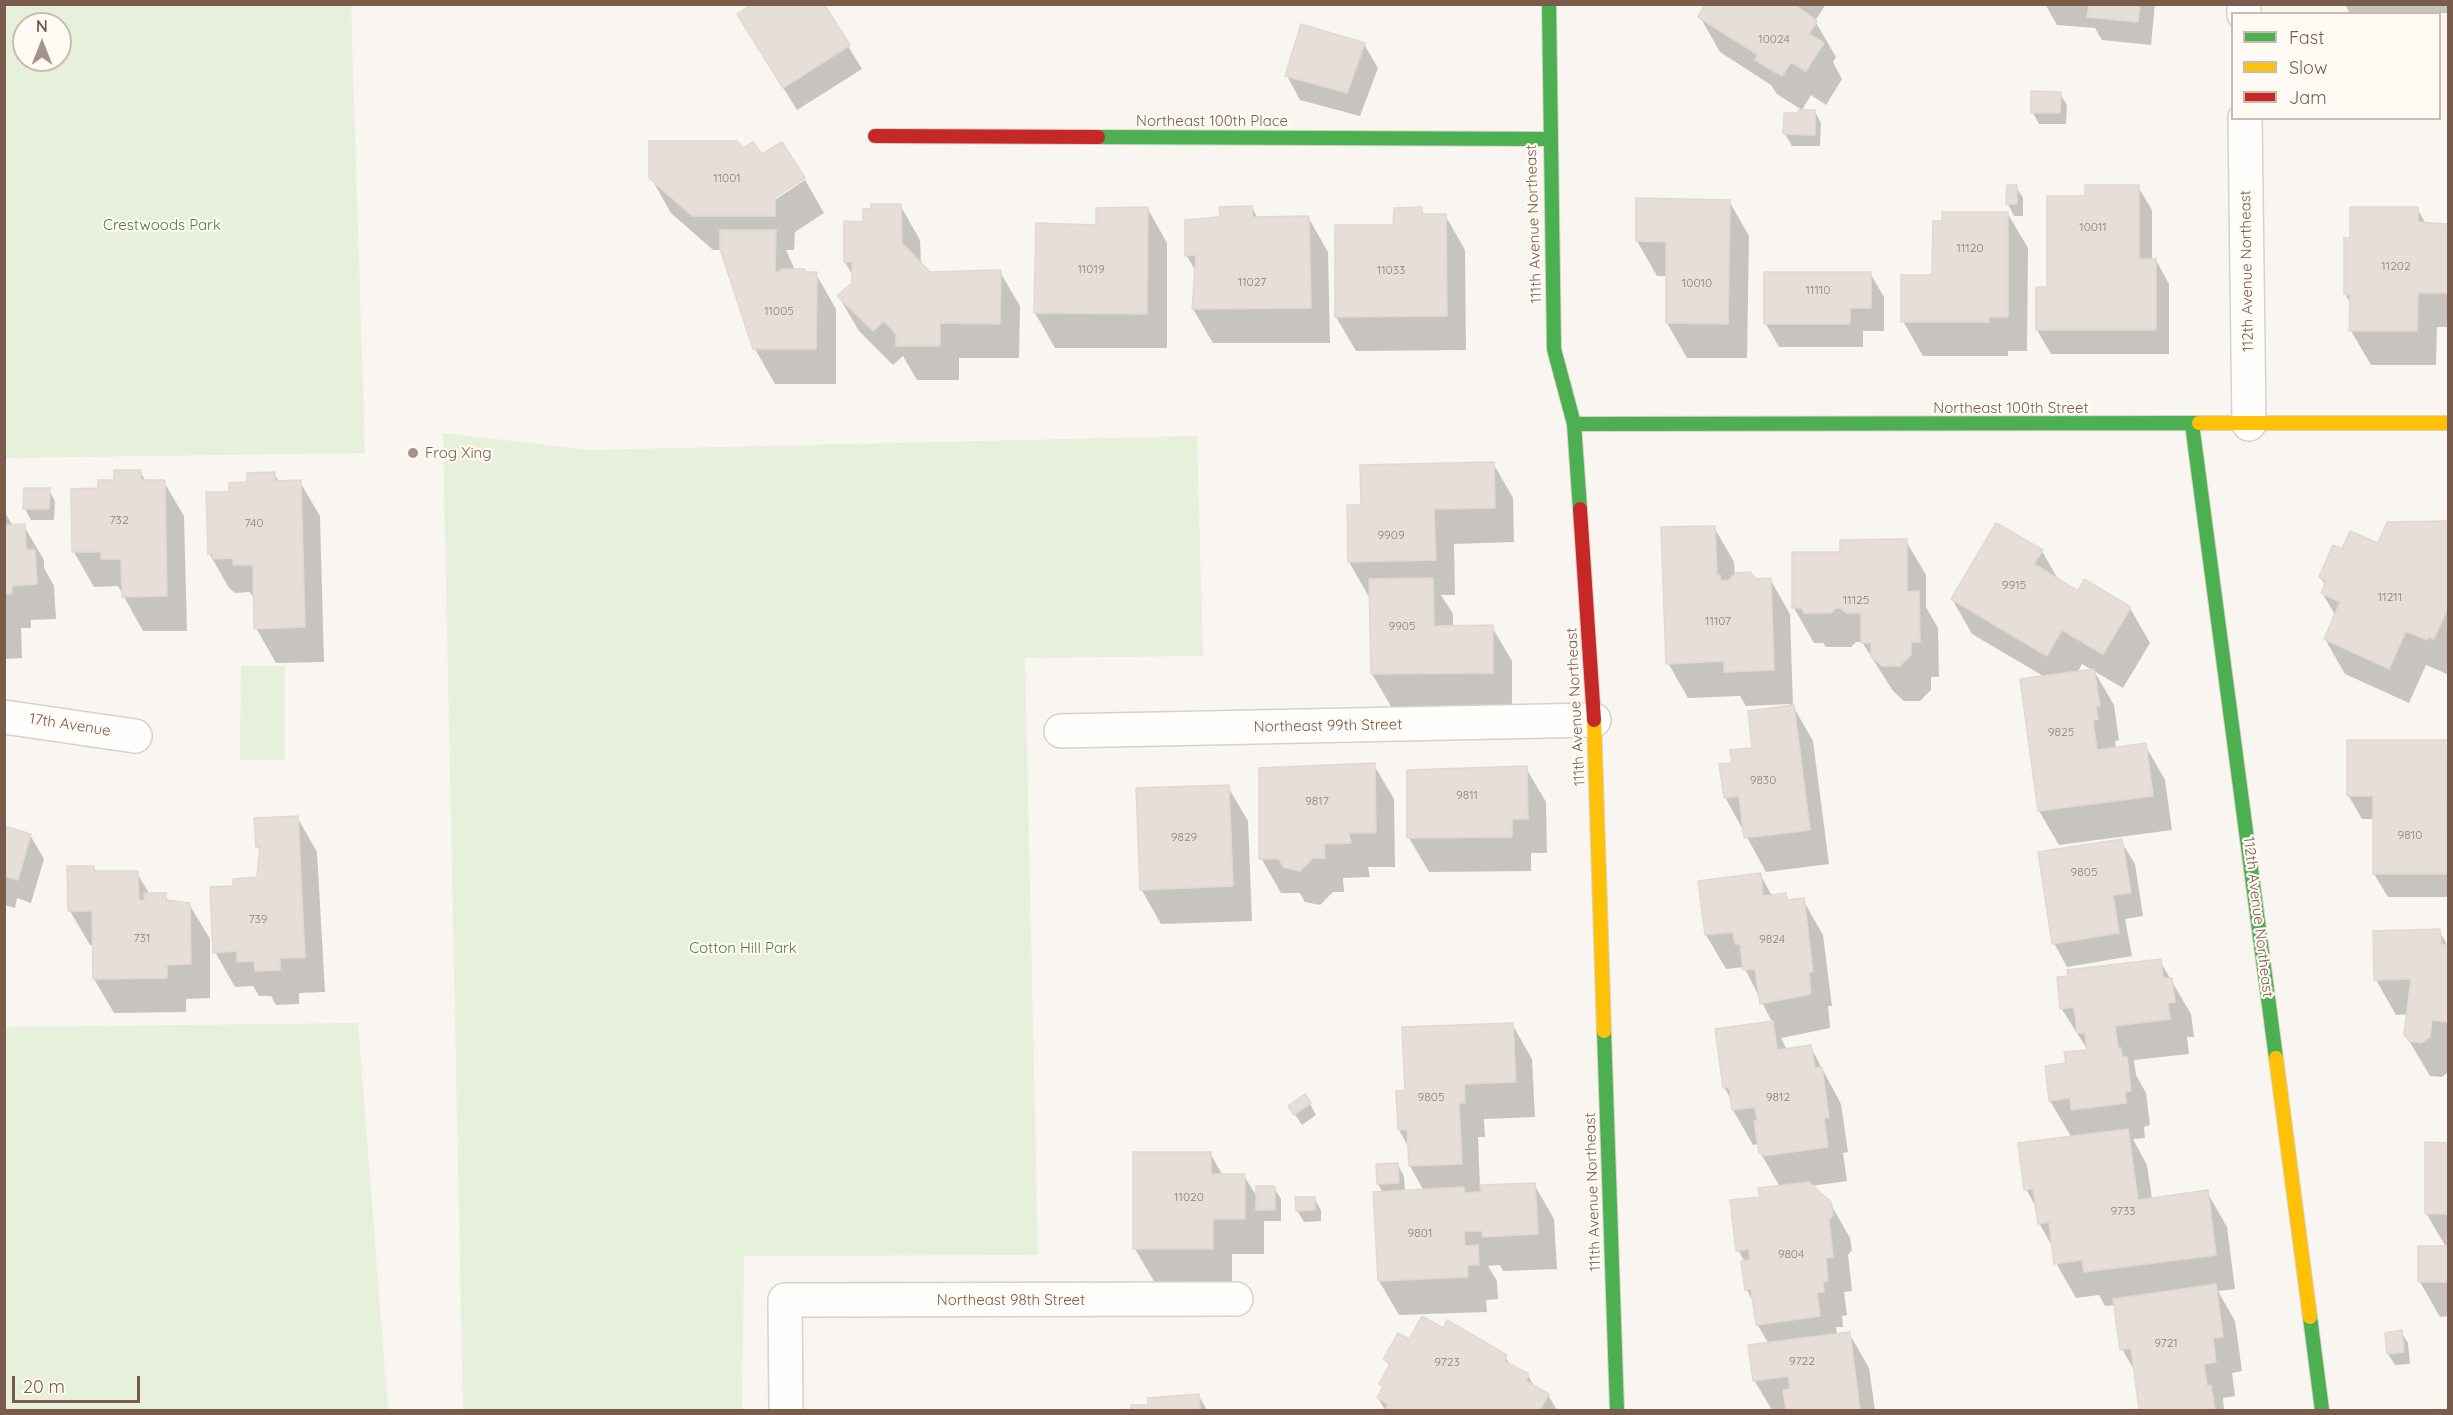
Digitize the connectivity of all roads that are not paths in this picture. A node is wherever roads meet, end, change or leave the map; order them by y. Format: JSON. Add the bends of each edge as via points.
{"nodes":[{"id":1,"x":1549,"y":4,"type":"edge"},
{"id":2,"x":2245,"y":120,"type":"edge"},
{"id":3,"x":875,"y":136,"type":"dead end"},
{"id":4,"x":1549,"y":139,"type":"junction"},
{"id":5,"x":2448,"y":423,"type":"edge"},
{"id":6,"x":1574,"y":424,"type":"junction"},
{"id":7,"x":2192,"y":424,"type":"junction"},
{"id":8,"x":2249,"y":424,"type":"junction"},
{"id":9,"x":4,"y":717,"type":"edge"},
{"id":10,"x":1594,"y":720,"type":"junction"},
{"id":11,"x":1061,"y":731,"type":"dead end"},
{"id":12,"x":135,"y":736,"type":"dead end"},
{"id":13,"x":1236,"y":1299,"type":"dead end"},
{"id":14,"x":786,"y":1410,"type":"edge"},
{"id":15,"x":1617,"y":1410,"type":"edge"},
{"id":16,"x":2322,"y":1410,"type":"edge"}],
"edges":[{"from":1,"to":4,"type":"street","name":"111th Avenue Northeast"},
{"from":2,"to":8,"type":"street","name":"112th Avenue Northeast"},
{"from":3,"to":4,"type":"street","name":"Northeast 100th Place"},
{"from":4,"to":6,"type":"street","name":"111th Avenue Northeast","via":[[1554,350]]},
{"from":5,"to":8,"type":"street","name":"Northeast 100th Street"},
{"from":6,"to":7,"type":"street","name":"Northeast 100th Street"},
{"from":6,"to":10,"type":"street","name":"111th Avenue Northeast"},
{"from":7,"to":8,"type":"street","name":"Northeast 100th Street"},
{"from":7,"to":16,"type":"street","name":"112th Avenue Northeast"},
{"from":9,"to":12,"type":"street","name":"17th Avenue"},
{"from":10,"to":11,"type":"street","name":"Northeast 99th Street"},
{"from":10,"to":15,"type":"street","name":"111th Avenue Northeast"},
{"from":13,"to":14,"type":"street","name":"Northeast 98th Street","via":[[785,1300]]}]}
